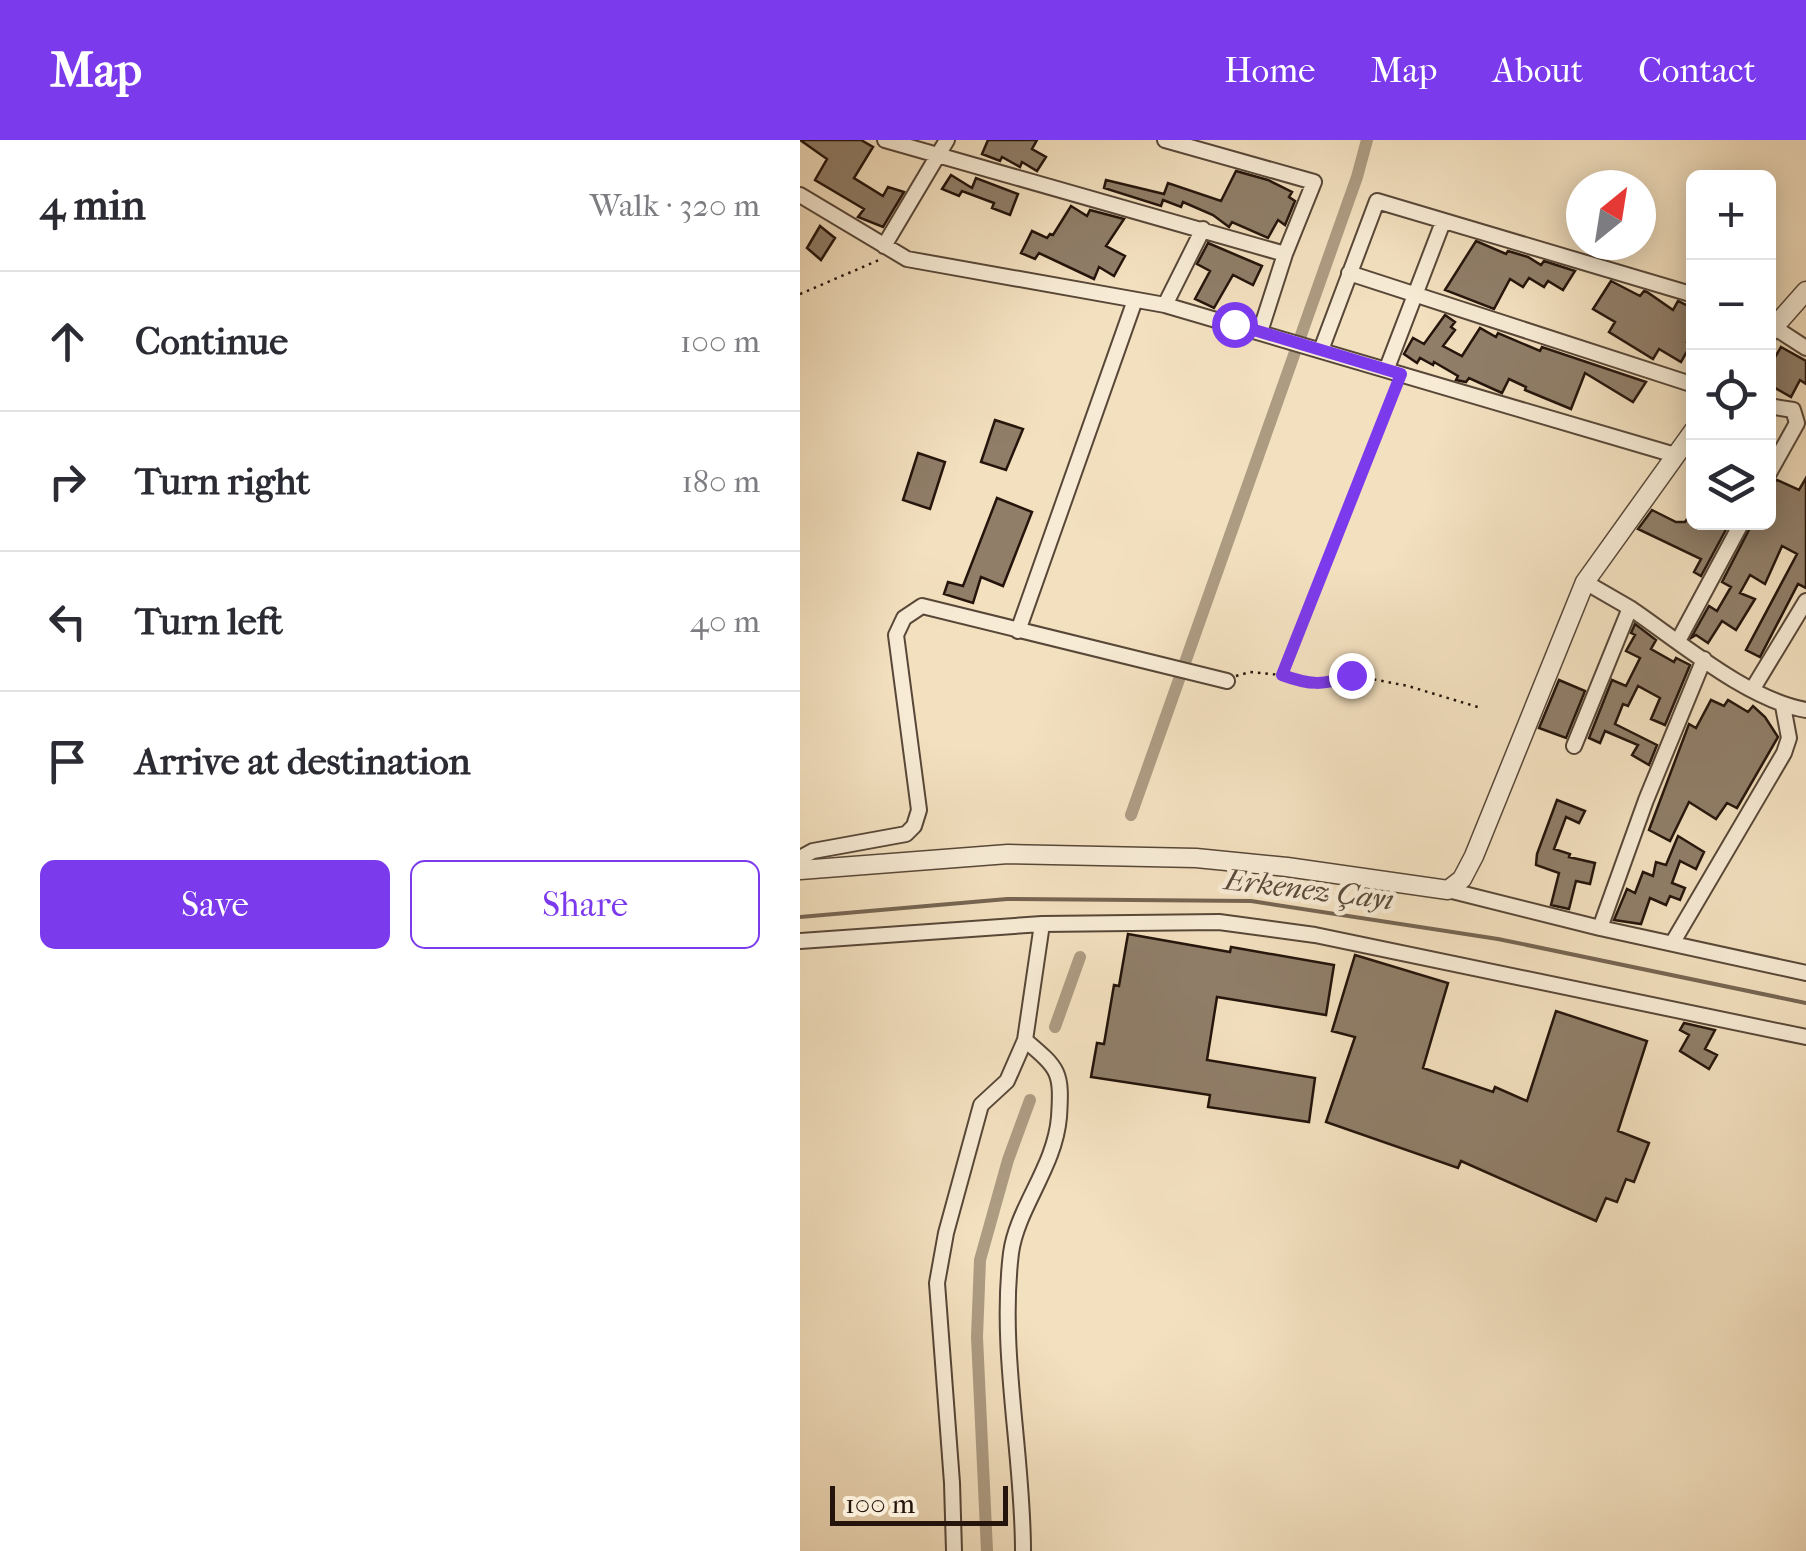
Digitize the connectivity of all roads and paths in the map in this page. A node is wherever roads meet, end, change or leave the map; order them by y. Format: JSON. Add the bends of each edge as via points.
{"nodes":[{"id":1,"x":886,"y":140,"type":"edge"},
{"id":2,"x":947,"y":140,"type":"edge"},
{"id":3,"x":1165,"y":140,"type":"edge"},
{"id":4,"x":936,"y":156,"type":"junction"},
{"id":5,"x":800,"y":196,"type":"edge"},
{"id":6,"x":1444,"y":222,"type":"junction"},
{"id":7,"x":1203,"y":229,"type":"junction"},
{"id":8,"x":889,"y":250,"type":"junction"},
{"id":9,"x":1285,"y":254,"type":"junction"},
{"id":10,"x":1350,"y":273,"type":"junction"},
{"id":11,"x":1806,"y":291,"type":"edge"},
{"id":12,"x":1686,"y":293,"type":"edge"},
{"id":13,"x":800,"y":294,"type":"edge"},
{"id":14,"x":1415,"y":294,"type":"junction"},
{"id":15,"x":1135,"y":300,"type":"junction"},
{"id":16,"x":1165,"y":305,"type":"junction"},
{"id":17,"x":1776,"y":322,"type":"edge"},
{"id":18,"x":1776,"y":331,"type":"edge"},
{"id":19,"x":1260,"y":332,"type":"junction"},
{"id":20,"x":1806,"y":348,"type":"edge"},
{"id":21,"x":1318,"y":349,"type":"junction"},
{"id":22,"x":1394,"y":371,"type":"junction"},
{"id":23,"x":1686,"y":382,"type":"edge"},
{"id":24,"x":1776,"y":407,"type":"edge"},
{"id":25,"x":1686,"y":440,"type":"edge"},
{"id":26,"x":1674,"y":455,"type":"junction"},
{"id":27,"x":1776,"y":460,"type":"edge"},
{"id":28,"x":1738,"y":530,"type":"edge"},
{"id":29,"x":1584,"y":582,"type":"junction"},
{"id":30,"x":1806,"y":601,"type":"edge"},
{"id":31,"x":1630,"y":608,"type":"junction"},
{"id":32,"x":1018,"y":632,"type":"junction"},
{"id":33,"x":1678,"y":641,"type":"junction"},
{"id":34,"x":1704,"y":659,"type":"junction"},
{"id":35,"x":1282,"y":675,"type":"junction"},
{"id":36,"x":1221,"y":679,"type":"joint"},
{"id":37,"x":1752,"y":690,"type":"junction"},
{"id":38,"x":1784,"y":706,"type":"junction"},
{"id":39,"x":1481,"y":708,"type":"dead end"},
{"id":40,"x":1806,"y":710,"type":"edge"},
{"id":41,"x":1574,"y":746,"type":"dead end"},
{"id":42,"x":800,"y":858,"type":"edge"},
{"id":43,"x":800,"y":870,"type":"edge"},
{"id":44,"x":1448,"y":890,"type":"junction"},
{"id":45,"x":1042,"y":924,"type":"junction"},
{"id":46,"x":1600,"y":928,"type":"junction"},
{"id":47,"x":800,"y":941,"type":"edge"},
{"id":48,"x":1674,"y":942,"type":"junction"},
{"id":49,"x":1806,"y":972,"type":"edge"},
{"id":50,"x":1806,"y":1037,"type":"edge"},
{"id":51,"x":1025,"y":1040,"type":"junction"},
{"id":52,"x":954,"y":1551,"type":"edge"},
{"id":53,"x":1022,"y":1551,"type":"edge"}],
"edges":[{"from":1,"to":4,"type":"street"},
{"from":2,"to":4,"type":"street"},
{"from":3,"to":9,"type":"street","via":[[1314,182]]},
{"from":4,"to":7,"type":"street"},
{"from":4,"to":8,"type":"street"},
{"from":5,"to":8,"type":"street"},
{"from":6,"to":10,"type":"street","via":[[1377,201]]},
{"from":6,"to":12,"type":"street"},
{"from":6,"to":14,"type":"street"},
{"from":7,"to":9,"type":"street"},
{"from":7,"to":16,"type":"street"},
{"from":8,"to":13,"type":"path"},
{"from":8,"to":15,"type":"street","via":[[907,259]]},
{"from":9,"to":19,"type":"street"},
{"from":10,"to":14,"type":"street"},
{"from":10,"to":21,"type":"street"},
{"from":11,"to":17,"type":"street"},
{"from":14,"to":22,"type":"street"},
{"from":14,"to":23,"type":"street"},
{"from":15,"to":16,"type":"street"},
{"from":15,"to":32,"type":"street"},
{"from":16,"to":19,"type":"street"},
{"from":18,"to":20,"type":"street"},
{"from":19,"to":21,"type":"street"},
{"from":21,"to":22,"type":"street"},
{"from":22,"to":26,"type":"street"},
{"from":22,"to":35,"type":"path"},
{"from":24,"to":27,"type":"street","via":[[1793,410],[1797,423]]},
{"from":25,"to":26,"type":"street"},
{"from":26,"to":29,"type":"street"},
{"from":28,"to":33,"type":"street"},
{"from":29,"to":31,"type":"street"},
{"from":29,"to":44,"type":"street","via":[[1474,856]]},
{"from":30,"to":37,"type":"street"},
{"from":31,"to":33,"type":"street"},
{"from":31,"to":41,"type":"street"},
{"from":32,"to":36,"type":"street"},
{"from":32,"to":42,"type":"street","via":[[922,606],[904,618],[896,653],[919,810],[914,826],[906,834]]},
{"from":33,"to":34,"type":"street"},
{"from":34,"to":37,"type":"street"},
{"from":34,"to":46,"type":"street"},
{"from":35,"to":36,"type":"path","via":[[1250,672]]},
{"from":35,"to":39,"type":"path","via":[[1310,686],[1351,675]]},
{"from":37,"to":38,"type":"street"},
{"from":38,"to":40,"type":"street"},
{"from":38,"to":48,"type":"street","via":[[1784,753]]},
{"from":43,"to":44,"type":"street","via":[[1008,854],[1196,858]]},
{"from":44,"to":46,"type":"street"},
{"from":45,"to":47,"type":"street"},
{"from":45,"to":50,"type":"street","via":[[1219,922],[1315,935]]},
{"from":45,"to":51,"type":"street"},
{"from":46,"to":48,"type":"street"},
{"from":48,"to":49,"type":"street"},
{"from":51,"to":52,"type":"street","via":[[1007,1081],[982,1105],[937,1283]]},
{"from":51,"to":53,"type":"street","via":[[1056,1066],[1061,1090],[1058,1139],[1012,1247],[1007,1301]]}]}
